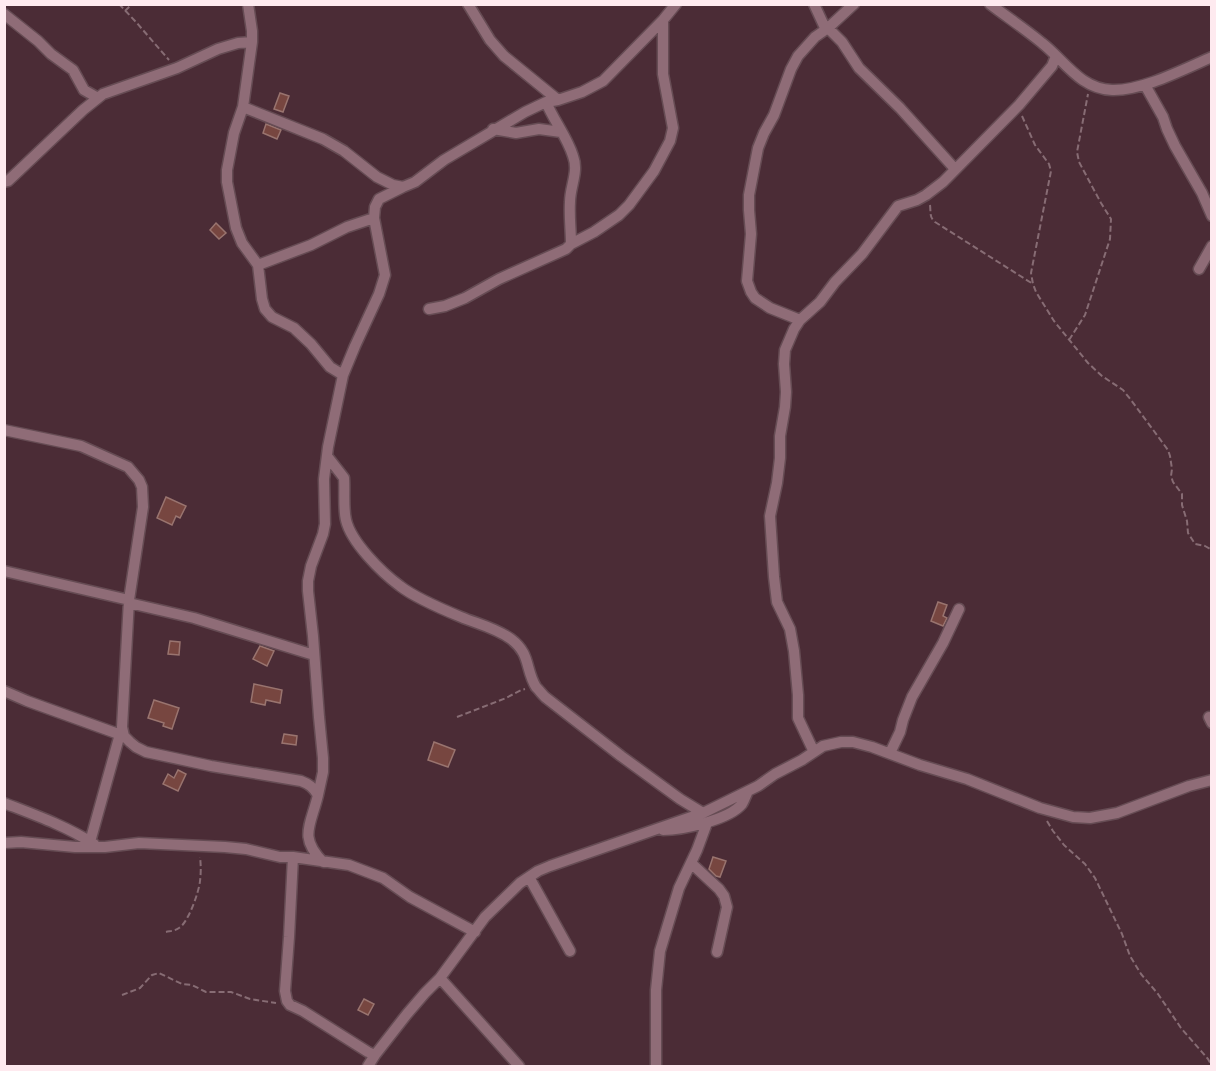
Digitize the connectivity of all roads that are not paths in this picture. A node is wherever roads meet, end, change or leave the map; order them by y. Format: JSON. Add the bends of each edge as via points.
{"nodes":[{"id":1,"x":248,"y":4,"type":"edge"},
{"id":2,"x":468,"y":4,"type":"edge"},
{"id":3,"x":676,"y":4,"type":"edge"},
{"id":4,"x":814,"y":4,"type":"edge"},
{"id":5,"x":854,"y":4,"type":"edge"},
{"id":6,"x":990,"y":4,"type":"edge"},
{"id":7,"x":4,"y":14,"type":"edge"},
{"id":8,"x":663,"y":20,"type":"junction"},
{"id":9,"x":827,"y":29,"type":"junction"},
{"id":10,"x":252,"y":42,"type":"junction"},
{"id":11,"x":1056,"y":56,"type":"junction"},
{"id":12,"x":1212,"y":57,"type":"edge"},
{"id":13,"x":1145,"y":84,"type":"junction"},
{"id":14,"x":98,"y":98,"type":"junction"},
{"id":15,"x":558,"y":100,"type":"junction"},
{"id":16,"x":546,"y":102,"type":"junction"},
{"id":17,"x":243,"y":107,"type":"junction"},
{"id":18,"x":494,"y":129,"type":"junction"},
{"id":19,"x":561,"y":132,"type":"junction"},
{"id":20,"x":955,"y":169,"type":"junction"},
{"id":21,"x":377,"y":177,"type":"junction"},
{"id":22,"x":4,"y":182,"type":"edge"},
{"id":23,"x":403,"y":187,"type":"junction"},
{"id":24,"x":379,"y":199,"type":"junction"},
{"id":25,"x":1212,"y":216,"type":"edge"},
{"id":26,"x":374,"y":218,"type":"junction"},
{"id":27,"x":571,"y":244,"type":"junction"},
{"id":28,"x":1212,"y":246,"type":"edge"},
{"id":29,"x":258,"y":265,"type":"junction"},
{"id":30,"x":1199,"y":269,"type":"dead end"},
{"id":31,"x":429,"y":309,"type":"dead end"},
{"id":32,"x":800,"y":320,"type":"junction"},
{"id":33,"x":343,"y":375,"type":"junction"},
{"id":34,"x":4,"y":430,"type":"edge"},
{"id":35,"x":327,"y":456,"type":"junction"},
{"id":36,"x":4,"y":571,"type":"edge"},
{"id":37,"x":129,"y":602,"type":"junction"},
{"id":38,"x":959,"y":609,"type":"dead end"},
{"id":39,"x":314,"y":655,"type":"junction"},
{"id":40,"x":4,"y":691,"type":"edge"},
{"id":41,"x":122,"y":735,"type":"junction"},
{"id":42,"x":814,"y":752,"type":"junction"},
{"id":43,"x":890,"y":753,"type":"junction"},
{"id":44,"x":1212,"y":780,"type":"edge"},
{"id":45,"x":318,"y":795,"type":"junction"},
{"id":46,"x":4,"y":802,"type":"edge"},
{"id":47,"x":705,"y":818,"type":"junction"},
{"id":48,"x":4,"y":843,"type":"edge"},
{"id":49,"x":94,"y":844,"type":"junction"},
{"id":50,"x":293,"y":857,"type":"junction"},
{"id":51,"x":323,"y":862,"type":"junction"},
{"id":52,"x":691,"y":863,"type":"junction"},
{"id":53,"x":529,"y":877,"type":"junction"},
{"id":54,"x":475,"y":932,"type":"junction"},
{"id":55,"x":570,"y":951,"type":"dead end"},
{"id":56,"x":717,"y":952,"type":"dead end"},
{"id":57,"x":441,"y":978,"type":"junction"},
{"id":58,"x":375,"y":1055,"type":"junction"},
{"id":59,"x":368,"y":1066,"type":"edge"},
{"id":60,"x":519,"y":1066,"type":"edge"},
{"id":61,"x":656,"y":1066,"type":"edge"}],
"edges":[{"from":1,"to":10,"type":"street"},
{"from":2,"to":15,"type":"street","via":[[504,56]]},
{"from":3,"to":8,"type":"street"},
{"from":4,"to":9,"type":"street"},
{"from":5,"to":9,"type":"street"},
{"from":6,"to":11,"type":"street"},
{"from":7,"to":14,"type":"street","via":[[74,70],[84,90]]},
{"from":8,"to":15,"type":"street","via":[[603,81]]},
{"from":8,"to":27,"type":"street","via":[[663,74],[673,128],[670,141],[629,205]]},
{"from":9,"to":20,"type":"street"},
{"from":9,"to":32,"type":"street","via":[[808,43],[791,69],[758,148],[749,195],[747,281],[751,292],[770,308]]},
{"from":10,"to":14,"type":"street","via":[[218,49]]},
{"from":10,"to":17,"type":"street"},
{"from":11,"to":13,"type":"street","via":[[1089,85],[1124,90]]},
{"from":11,"to":20,"type":"street","via":[[1019,105]]},
{"from":12,"to":13,"type":"street"},
{"from":13,"to":25,"type":"street"},
{"from":14,"to":22,"type":"street"},
{"from":15,"to":16,"type":"street"},
{"from":16,"to":18,"type":"street"},
{"from":16,"to":19,"type":"street"},
{"from":17,"to":21,"type":"street","via":[[323,139]]},
{"from":17,"to":29,"type":"street","via":[[231,147],[227,182],[236,228]]},
{"from":18,"to":19,"type":"street","via":[[516,133],[539,129]]},
{"from":18,"to":23,"type":"street"},
{"from":19,"to":27,"type":"street","via":[[575,165],[570,199]]},
{"from":20,"to":32,"type":"street","via":[[926,195],[898,206],[862,254]]},
{"from":21,"to":23,"type":"street"},
{"from":21,"to":24,"type":"street"},
{"from":23,"to":24,"type":"street"},
{"from":24,"to":26,"type":"street"},
{"from":26,"to":29,"type":"street"},
{"from":26,"to":33,"type":"street","via":[[384,283]]},
{"from":27,"to":31,"type":"street","via":[[465,298]]},
{"from":28,"to":30,"type":"street"},
{"from":29,"to":33,"type":"street","via":[[265,309],[294,328],[330,367]]},
{"from":32,"to":42,"type":"street","via":[[784,358],[786,407],[770,516],[777,602],[790,629],[794,651],[798,718]]},
{"from":33,"to":35,"type":"street"},
{"from":34,"to":37,"type":"street","via":[[81,446],[121,463],[135,474],[142,487],[144,507]]},
{"from":35,"to":39,"type":"street","via":[[325,524],[308,581]]},
{"from":35,"to":47,"type":"street","via":[[344,478],[346,518],[352,536],[385,574],[401,587],[514,641],[525,655],[540,691]]},
{"from":36,"to":37,"type":"street"},
{"from":37,"to":39,"type":"street"},
{"from":37,"to":41,"type":"street"},
{"from":38,"to":43,"type":"street","via":[[912,697]]},
{"from":39,"to":45,"type":"street","via":[[323,758]]},
{"from":40,"to":41,"type":"street"},
{"from":41,"to":45,"type":"street","via":[[146,752],[301,781]]},
{"from":41,"to":49,"type":"street"},
{"from":42,"to":43,"type":"street","via":[[841,742]]},
{"from":42,"to":47,"type":"street"},
{"from":43,"to":44,"type":"street","via":[[1073,817],[1117,813]]},
{"from":45,"to":51,"type":"street","via":[[308,833],[310,845]]},
{"from":46,"to":49,"type":"street"},
{"from":47,"to":52,"type":"street"},
{"from":47,"to":53,"type":"street","via":[[604,846]]},
{"from":48,"to":49,"type":"street","via":[[75,848]]},
{"from":49,"to":50,"type":"street","via":[[199,845]]},
{"from":50,"to":51,"type":"street"},
{"from":50,"to":58,"type":"street","via":[[287,1001]]},
{"from":51,"to":54,"type":"street","via":[[349,865],[383,878]]},
{"from":52,"to":56,"type":"street","via":[[719,889],[727,907]]},
{"from":52,"to":61,"type":"street","via":[[679,888],[660,951]]},
{"from":53,"to":54,"type":"street","via":[[485,917]]},
{"from":53,"to":55,"type":"street"},
{"from":54,"to":57,"type":"street"},
{"from":57,"to":58,"type":"street","via":[[406,1014]]},
{"from":57,"to":60,"type":"street"},
{"from":58,"to":59,"type":"street"}]}
